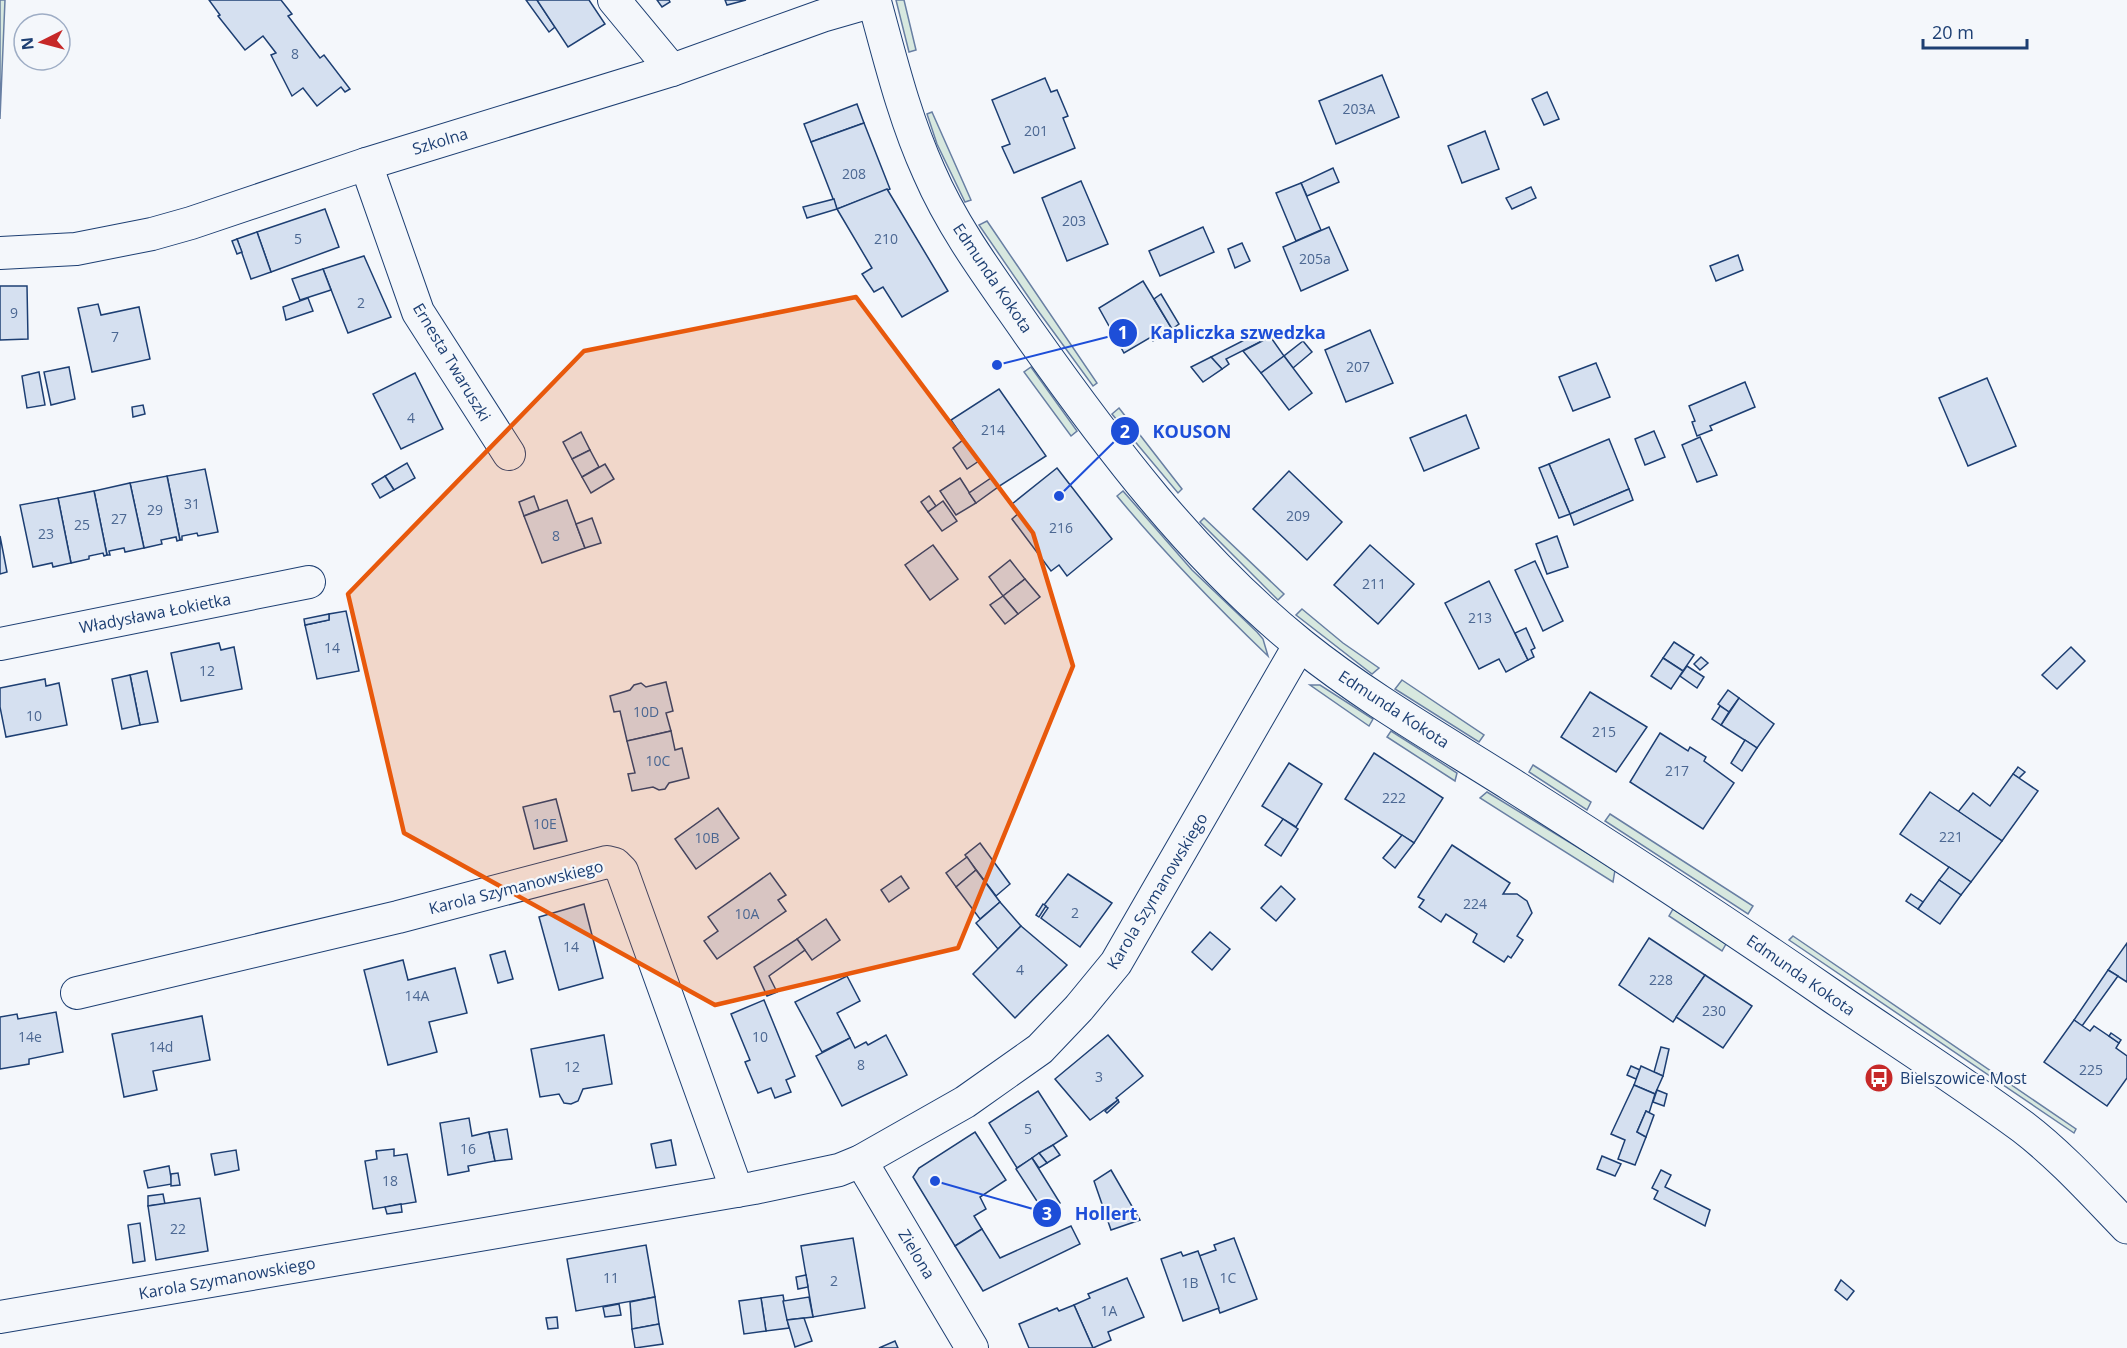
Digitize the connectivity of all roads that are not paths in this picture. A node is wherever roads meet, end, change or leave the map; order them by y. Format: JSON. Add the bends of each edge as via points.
{"nodes":[{"id":1,"x":614,"y":0,"type":"edge"},
{"id":2,"x":874,"y":0,"type":"edge"},
{"id":3,"x":672,"y":70,"type":"junction"},
{"id":4,"x":366,"y":164,"type":"junction"},
{"id":5,"x":0,"y":253,"type":"edge"},
{"id":6,"x":509,"y":454,"type":"dead end"},
{"id":7,"x":309,"y":582,"type":"dead end"},
{"id":8,"x":0,"y":644,"type":"edge"},
{"id":9,"x":1300,"y":644,"type":"junction"},
{"id":10,"x":77,"y":993,"type":"dead end"},
{"id":11,"x":861,"y":1161,"type":"junction"},
{"id":12,"x":737,"y":1191,"type":"junction"},
{"id":13,"x":2127,"y":1227,"type":"edge"},
{"id":14,"x":0,"y":1317,"type":"edge"},
{"id":15,"x":972,"y":1348,"type":"edge"}],
"edges":[{"from":1,"to":3,"type":"street"},
{"from":2,"to":3,"type":"street","name":"Szkolna"},
{"from":2,"to":9,"type":"street","name":"Edmunda Kokota","via":[[917,146],[948,210],[983,268],[1142,484],[1224,575]]},
{"from":3,"to":4,"type":"street","name":"Szkolna"},
{"from":4,"to":5,"type":"street","name":"Szkolna","via":[[152,234],[76,249]]},
{"from":4,"to":6,"type":"street","name":"Ernesta Twaruszki","via":[[418,312]]},
{"from":7,"to":8,"type":"street","name":"Władysława Łokietka"},
{"from":9,"to":11,"type":"street","name":"Karola Szymanowskiego","via":[[1116,963],[1079,1008],[1031,1056],[965,1102]]},
{"from":9,"to":13,"type":"street","name":"Edmunda Kokota","via":[[1393,711],[1736,930],[2025,1129]]},
{"from":10,"to":12,"type":"street","name":"Karola Szymanowskiego","via":[[398,917],[607,862],[615,864],[622,871]]},
{"from":11,"to":12,"type":"street","name":"Karola Szymanowskiego","via":[[812,1177]]},
{"from":11,"to":15,"type":"street","name":"Zielona"},
{"from":12,"to":14,"type":"street","name":"Karola Szymanowskiego"}]}
